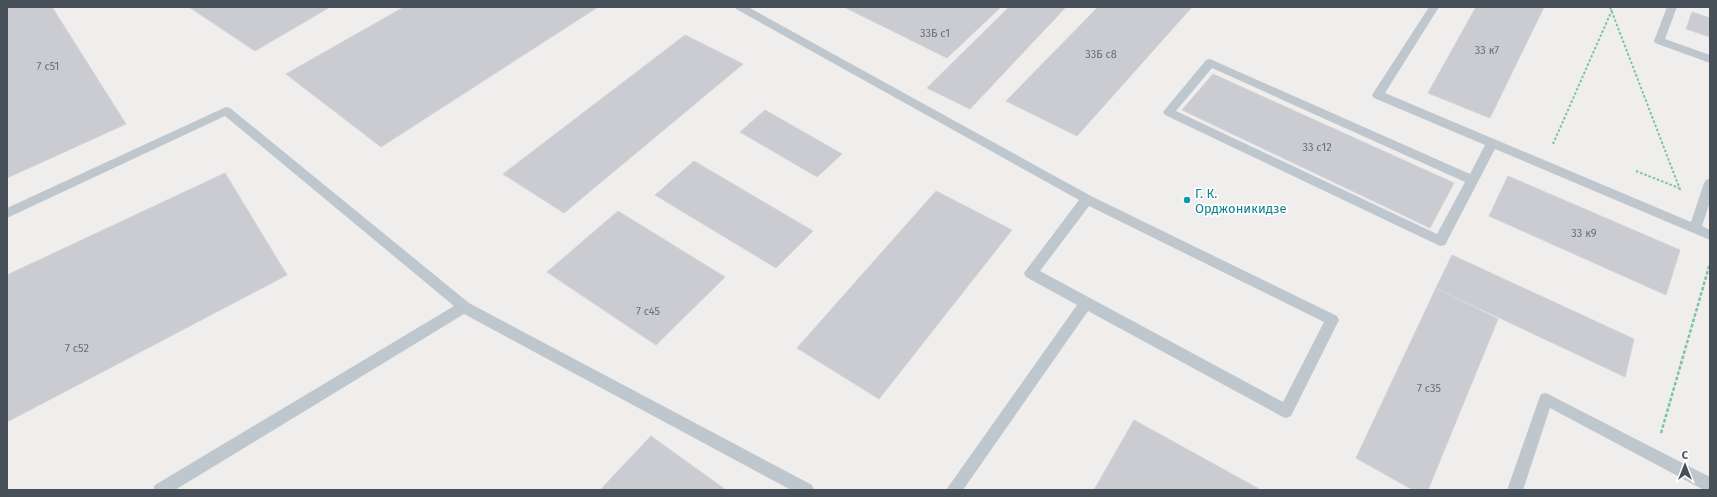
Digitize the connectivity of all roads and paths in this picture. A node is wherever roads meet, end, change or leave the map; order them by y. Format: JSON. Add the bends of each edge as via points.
{"nodes":[{"id":1,"x":740,"y":7,"type":"edge"},
{"id":2,"x":1434,"y":7,"type":"edge"},
{"id":3,"x":1672,"y":7,"type":"edge"},
{"id":4,"x":1611,"y":8,"type":"edge"},
{"id":5,"x":1710,"y":59,"type":"edge"},
{"id":6,"x":1492,"y":143,"type":"junction"},
{"id":7,"x":1544,"y":165,"type":"junction"},
{"id":8,"x":1636,"y":171,"type":"dead end"},
{"id":9,"x":1472,"y":180,"type":"junction"},
{"id":10,"x":1710,"y":183,"type":"edge"},
{"id":11,"x":1680,"y":188,"type":"junction"},
{"id":12,"x":1088,"y":199,"type":"junction"},
{"id":13,"x":7,"y":213,"type":"edge"},
{"id":14,"x":1695,"y":228,"type":"junction"},
{"id":15,"x":1710,"y":235,"type":"edge"},
{"id":16,"x":1710,"y":263,"type":"edge"},
{"id":17,"x":1709,"y":274,"type":"edge"},
{"id":18,"x":1086,"y":303,"type":"junction"},
{"id":19,"x":464,"y":307,"type":"junction"},
{"id":20,"x":1655,"y":457,"type":"junction"},
{"id":21,"x":1710,"y":485,"type":"edge"},
{"id":22,"x":161,"y":490,"type":"edge"},
{"id":23,"x":806,"y":490,"type":"edge"},
{"id":24,"x":954,"y":490,"type":"edge"},
{"id":25,"x":1514,"y":490,"type":"edge"}],
"edges":[{"from":1,"to":12,"type":"lane"},
{"from":2,"to":6,"type":"lane","via":[[1378,95]]},
{"from":3,"to":5,"type":"lane","via":[[1659,41]]},
{"from":4,"to":7,"type":"path"},
{"from":4,"to":11,"type":"path"},
{"from":6,"to":7,"type":"lane"},
{"from":6,"to":9,"type":"lane"},
{"from":7,"to":14,"type":"lane"},
{"from":8,"to":11,"type":"path"},
{"from":9,"to":9,"type":"lane","via":[[1440,241],[1169,112],[1210,63]]},
{"from":10,"to":14,"type":"lane"},
{"from":11,"to":14,"type":"path"},
{"from":12,"to":18,"type":"lane","via":[[1031,273]]},
{"from":12,"to":18,"type":"lane","via":[[1332,320],[1286,411]]},
{"from":13,"to":19,"type":"lane","via":[[226,111]]},
{"from":14,"to":15,"type":"lane"},
{"from":16,"to":17,"type":"path"},
{"from":17,"to":20,"type":"path"},
{"from":18,"to":24,"type":"lane"},
{"from":19,"to":22,"type":"lane"},
{"from":19,"to":23,"type":"lane"},
{"from":20,"to":21,"type":"lane"},
{"from":20,"to":25,"type":"lane","via":[[1546,399]]}]}
